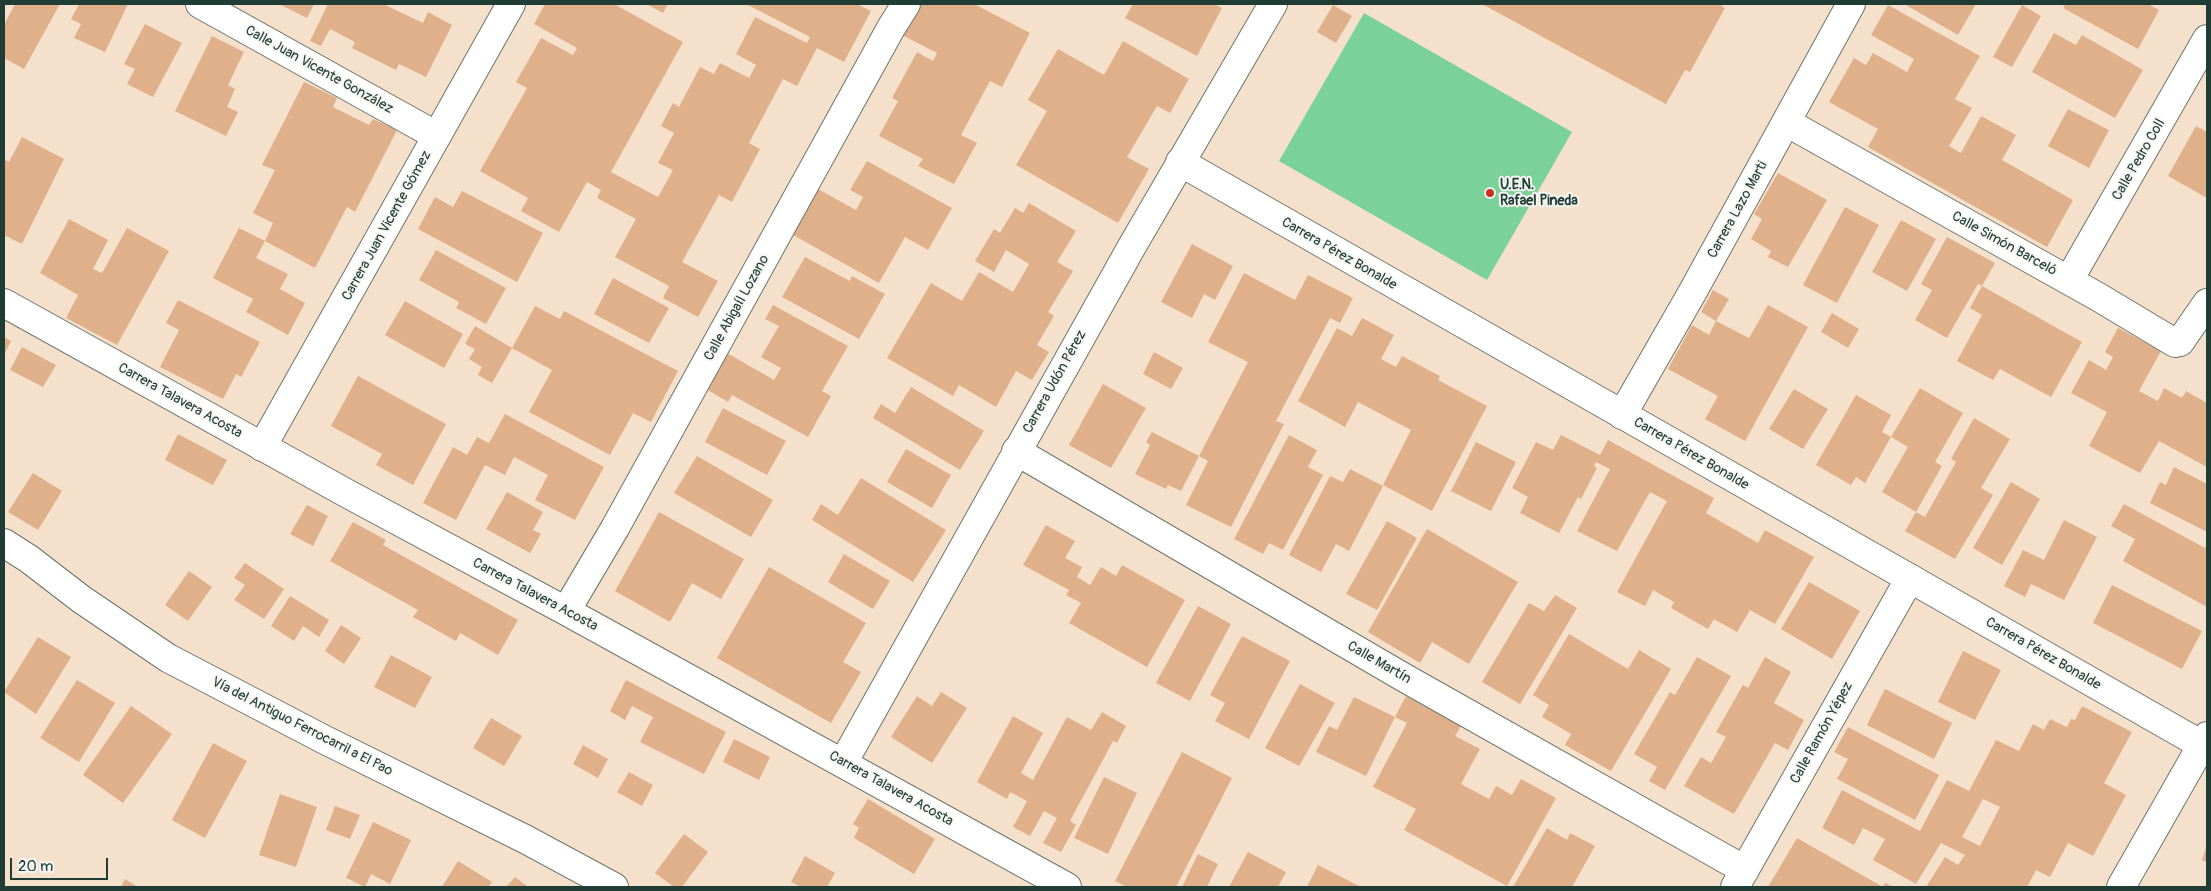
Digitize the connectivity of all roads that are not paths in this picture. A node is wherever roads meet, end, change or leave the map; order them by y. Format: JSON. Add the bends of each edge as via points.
{"nodes":[{"id":1,"x":200,"y":4,"type":"edge"},
{"id":2,"x":511,"y":4,"type":"edge"},
{"id":3,"x":906,"y":4,"type":"edge"},
{"id":4,"x":1851,"y":4,"type":"edge"},
{"id":5,"x":1267,"y":6,"type":"edge"},
{"id":6,"x":2207,"y":38,"type":"edge"},
{"id":7,"x":1786,"y":122,"type":"junction"},
{"id":8,"x":437,"y":136,"type":"junction"},
{"id":9,"x":1180,"y":162,"type":"junction"},
{"id":10,"x":2069,"y":280,"type":"junction"},
{"id":11,"x":2207,"y":302,"type":"edge"},
{"id":12,"x":4,"y":304,"type":"edge"},
{"id":13,"x":1622,"y":415,"type":"junction"},
{"id":14,"x":262,"y":447,"type":"junction"},
{"id":15,"x":1016,"y":451,"type":"junction"},
{"id":16,"x":4,"y":543,"type":"edge"},
{"id":17,"x":1910,"y":578,"type":"junction"},
{"id":18,"x":566,"y":611,"type":"junction"},
{"id":19,"x":2205,"y":740,"type":"edge"},
{"id":20,"x":843,"y":763,"type":"junction"},
{"id":21,"x":1740,"y":878,"type":"edge"},
{"id":22,"x":614,"y":887,"type":"edge"},
{"id":23,"x":1067,"y":887,"type":"edge"},
{"id":24,"x":2121,"y":887,"type":"edge"}],
"edges":[{"from":1,"to":8,"type":"street","name":"Calle Juan Vicente González"},
{"from":2,"to":8,"type":"street","name":"Carrera Juan Vicente Gómez"},
{"from":3,"to":18,"type":"street","name":"Calle Abigaíl Lozano"},
{"from":4,"to":7,"type":"street","name":"Carrera Lazo Marti"},
{"from":5,"to":9,"type":"street","name":"Carrera Udón Pérez"},
{"from":6,"to":10,"type":"street","name":"Calle Pedro Coll"},
{"from":7,"to":10,"type":"street","name":"Calle Simón Barceló"},
{"from":7,"to":13,"type":"street","name":"Carrera Lazo Marti"},
{"from":8,"to":14,"type":"street","name":"Carrera Juan Vicente Gómez"},
{"from":9,"to":13,"type":"street","name":"Carrera Pérez Bonalde"},
{"from":9,"to":15,"type":"street","name":"Carrera Udón Pérez"},
{"from":10,"to":11,"type":"street","name":"Calle Simón Barceló","via":[[2175,343],[2180,342]]},
{"from":12,"to":14,"type":"street","name":"Carrera Talavera Acosta"},
{"from":13,"to":17,"type":"street","name":"Carrera Pérez Bonalde"},
{"from":14,"to":18,"type":"street","name":"Carrera Talavera Acosta"},
{"from":15,"to":20,"type":"street","name":"Carrera Udón Pérez"},
{"from":15,"to":21,"type":"street","name":"Calle Martín"},
{"from":16,"to":22,"type":"street","name":"Vía del Antiguo Ferrocarril a El Pao","via":[[168,658]]},
{"from":17,"to":19,"type":"street","name":"Carrera Pérez Bonalde"},
{"from":17,"to":21,"type":"street","name":"Calle Ramón Yépez"},
{"from":18,"to":20,"type":"street","name":"Carrera Talavera Acosta"},
{"from":19,"to":24,"type":"street"},
{"from":20,"to":23,"type":"street","name":"Carrera Talavera Acosta"}]}
